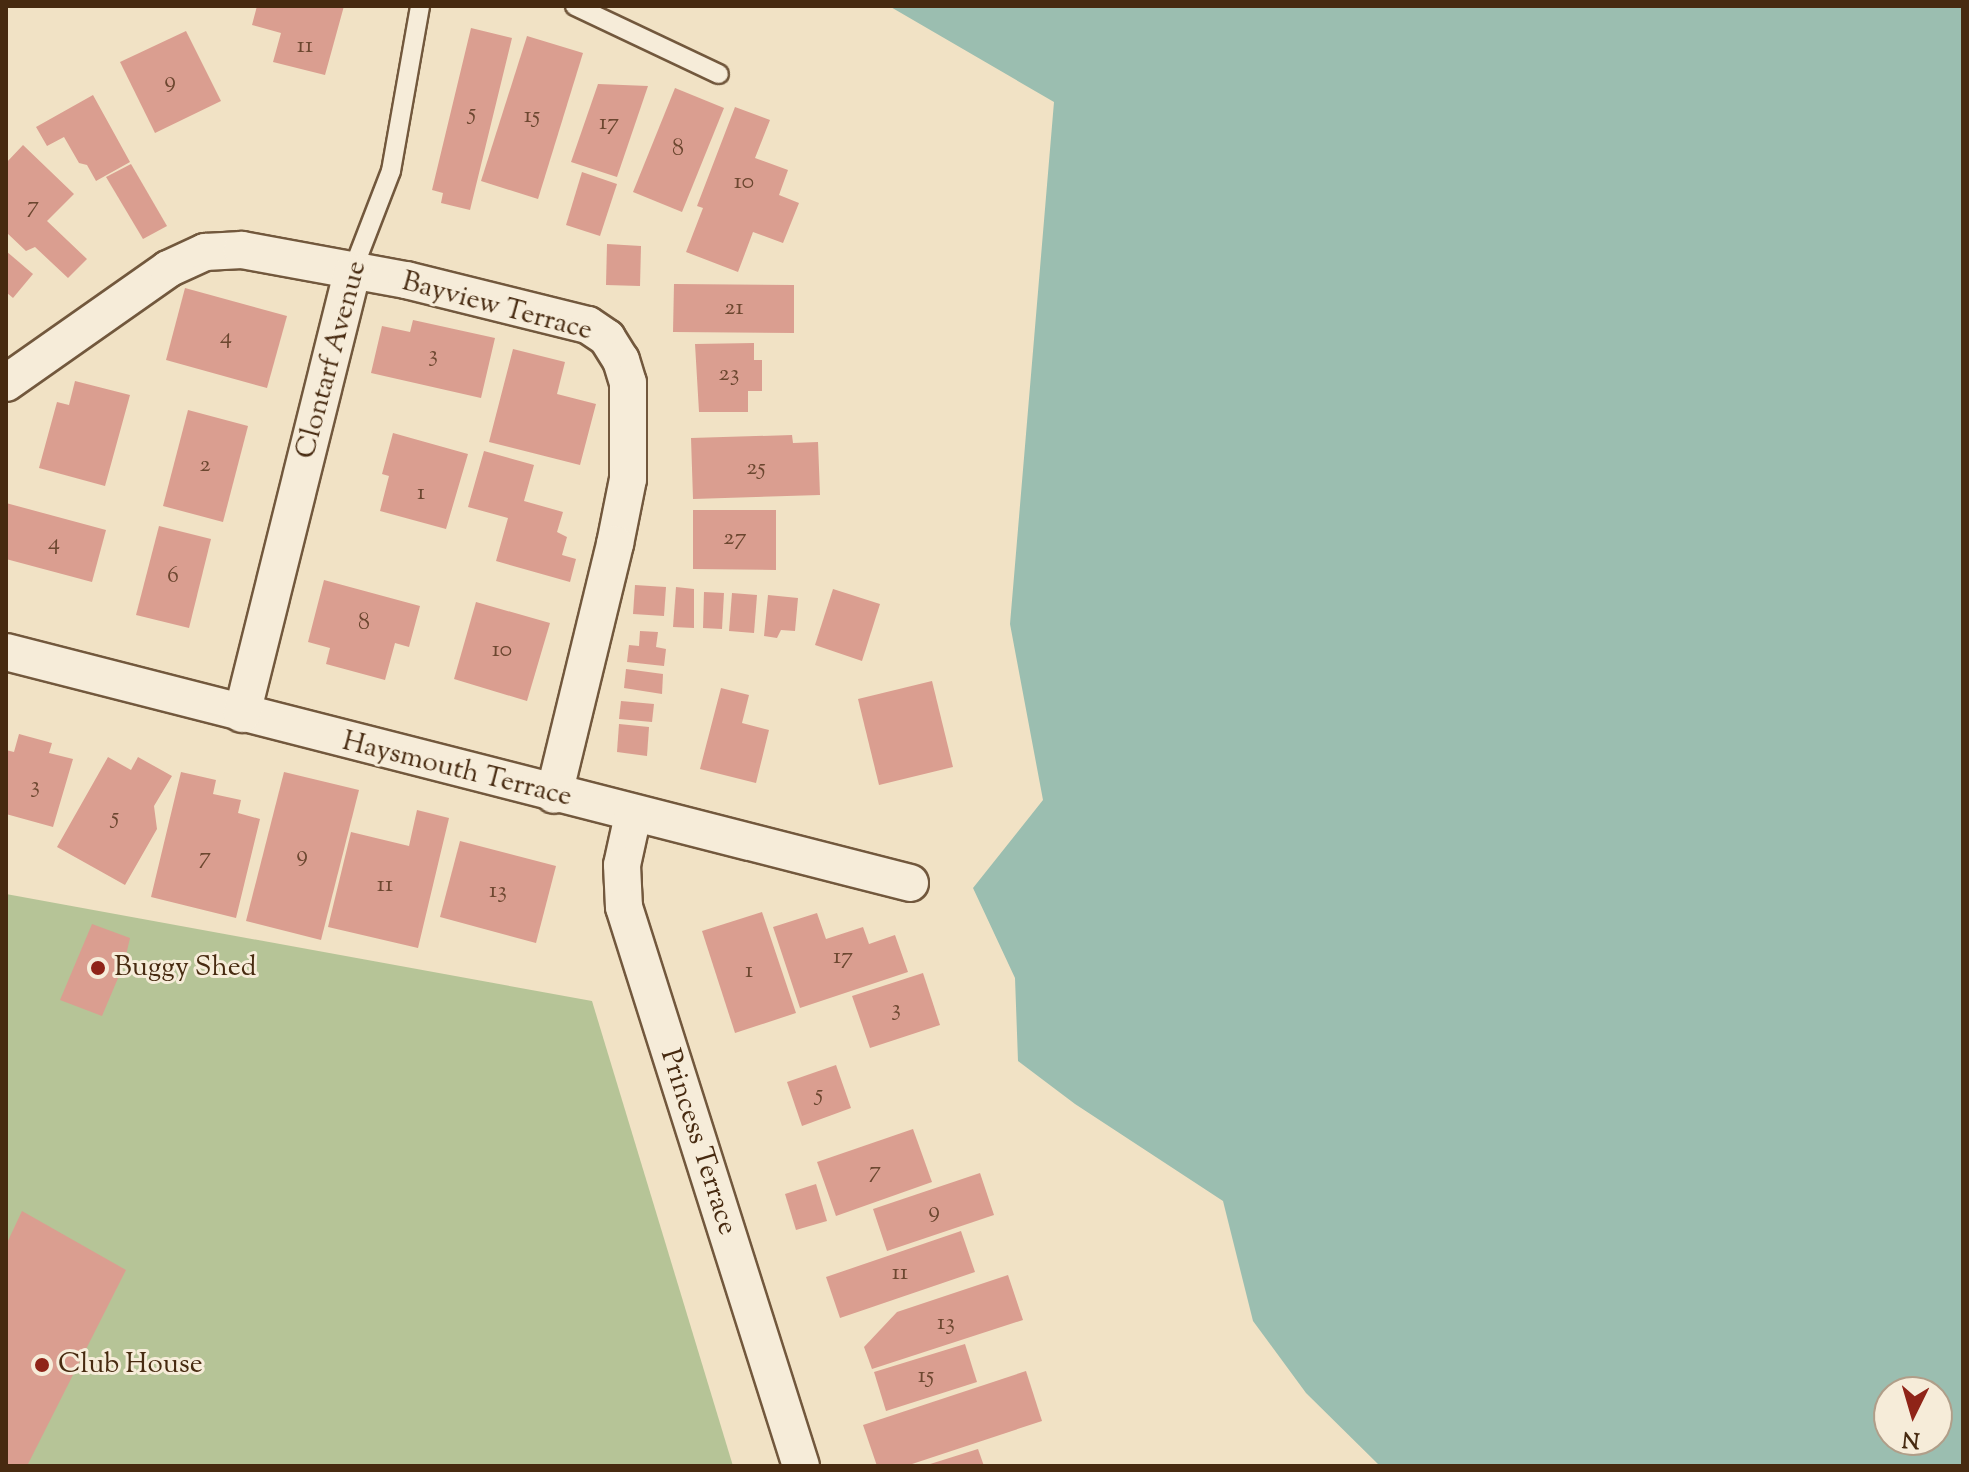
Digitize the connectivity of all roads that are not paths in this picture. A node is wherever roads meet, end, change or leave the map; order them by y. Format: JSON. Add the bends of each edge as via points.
{"nodes":[{"id":1,"x":420,"y":6,"type":"edge"},
{"id":2,"x":575,"y":6,"type":"edge"},
{"id":3,"x":719,"y":74,"type":"dead end"},
{"id":4,"x":352,"y":272,"type":"junction"},
{"id":5,"x":6,"y":383,"type":"edge"},
{"id":6,"x":6,"y":652,"type":"edge"},
{"id":7,"x":242,"y":714,"type":"junction"},
{"id":8,"x":554,"y":795,"type":"junction"},
{"id":9,"x":633,"y":815,"type":"junction"},
{"id":10,"x":910,"y":883,"type":"dead end"},
{"id":11,"x":801,"y":1466,"type":"edge"}],
"edges":[{"from":1,"to":4,"type":"lane","name":"Clontarf Avenue","via":[[391,171]]},
{"from":2,"to":3,"type":"lane"},
{"from":4,"to":5,"type":"street","name":"Bayview Terrace","via":[[242,250],[205,252],[168,269]]},
{"from":4,"to":7,"type":"street","name":"Clontarf Avenue"},
{"from":4,"to":8,"type":"street","name":"Bayview Terrace","via":[[406,280],[588,325],[607,338],[621,360],[628,383],[628,479]]},
{"from":6,"to":7,"type":"street","name":"Haysmouth Terrace"},
{"from":7,"to":8,"type":"street","name":"Haysmouth Terrace"},
{"from":8,"to":9,"type":"street","name":"Haysmouth Terrace"},
{"from":9,"to":10,"type":"street","name":"Haysmouth Terrace"},
{"from":9,"to":11,"type":"street","name":"Princess Terrace","via":[[621,869],[624,907]]}]}
